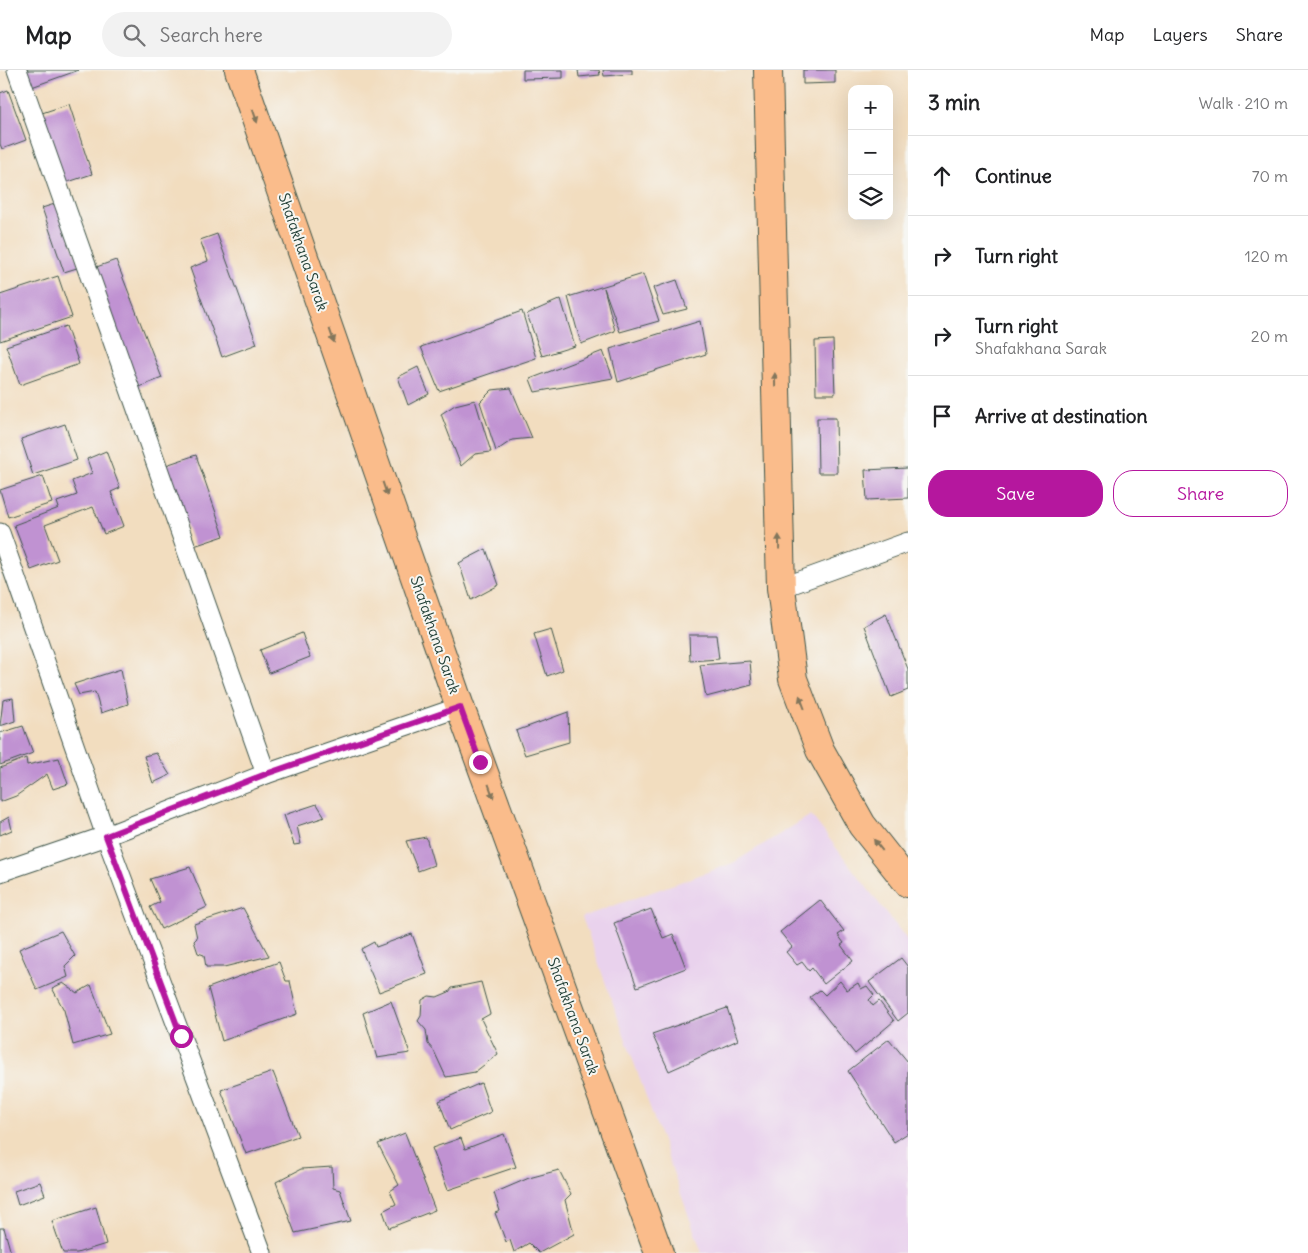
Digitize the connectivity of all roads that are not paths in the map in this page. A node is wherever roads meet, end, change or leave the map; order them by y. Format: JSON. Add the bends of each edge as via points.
{"nodes":[{"id":1,"x":17,"y":70,"type":"edge"},
{"id":2,"x":239,"y":70,"type":"edge"},
{"id":3,"x":768,"y":70,"type":"edge"},
{"id":4,"x":0,"y":533,"type":"edge"},
{"id":5,"x":908,"y":542,"type":"edge"},
{"id":6,"x":781,"y":588,"type":"junction"},
{"id":7,"x":460,"y":707,"type":"junction"},
{"id":8,"x":266,"y":774,"type":"junction"},
{"id":9,"x":106,"y":836,"type":"junction"},
{"id":10,"x":0,"y":872,"type":"edge"},
{"id":11,"x":908,"y":883,"type":"edge"},
{"id":12,"x":262,"y":1253,"type":"edge"},
{"id":13,"x":660,"y":1253,"type":"edge"}],
"edges":[{"from":1,"to":8,"type":"street"},
{"from":2,"to":7,"type":"main road","name":"Shafakhana Sarak","one_way":true},
{"from":6,"to":3,"type":"main road","one_way":true},
{"from":4,"to":9,"type":"street"},
{"from":5,"to":6,"type":"street"},
{"from":11,"to":6,"type":"main road","one_way":true,"via":[[862,826],[820,750],[793,679]]},
{"from":7,"to":8,"type":"street"},
{"from":7,"to":13,"type":"main road","name":"Shafakhana Sarak","one_way":true},
{"from":8,"to":9,"type":"street"},
{"from":9,"to":10,"type":"street"},
{"from":9,"to":12,"type":"street"}]}
